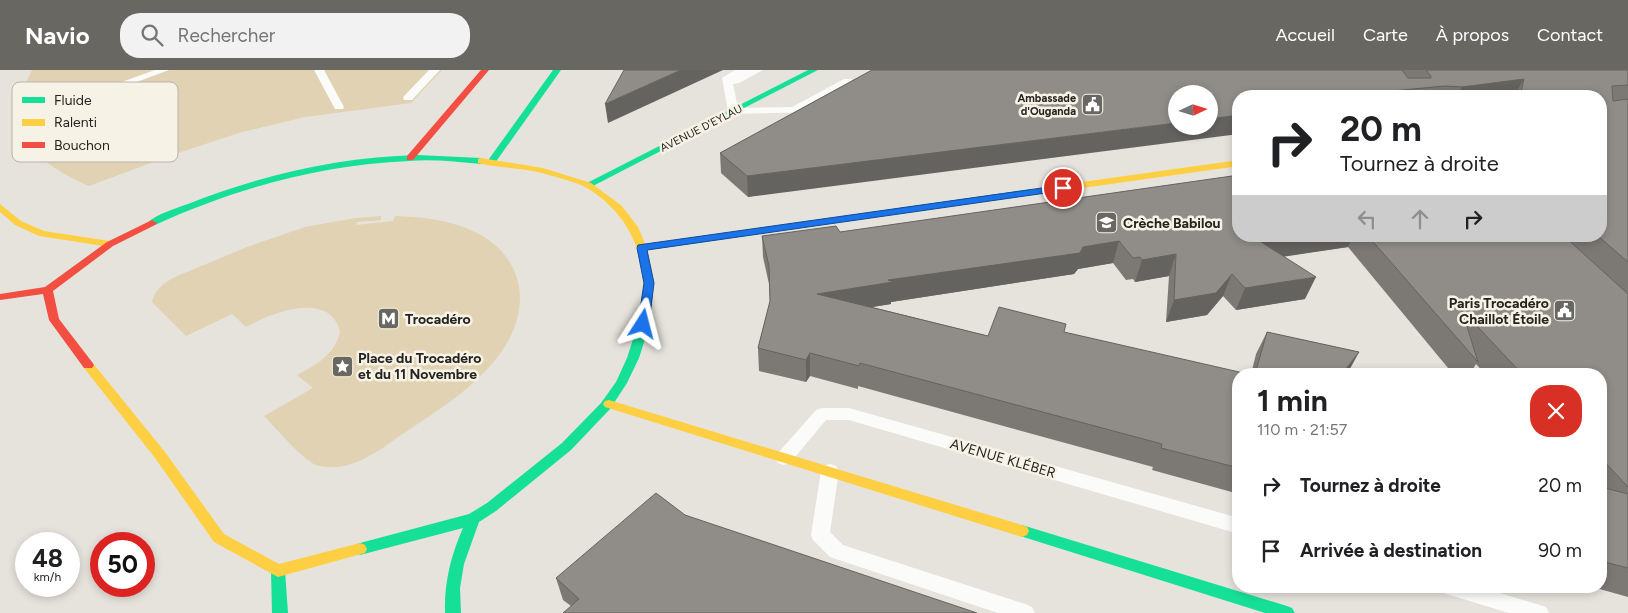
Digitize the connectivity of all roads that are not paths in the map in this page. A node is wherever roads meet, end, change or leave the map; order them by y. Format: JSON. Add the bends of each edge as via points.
{"nodes":[{"id":1,"x":164,"y":70,"type":"edge"},
{"id":2,"x":318,"y":70,"type":"edge"},
{"id":3,"x":435,"y":70,"type":"edge"},
{"id":4,"x":485,"y":70,"type":"edge"},
{"id":5,"x":557,"y":70,"type":"edge"},
{"id":6,"x":743,"y":70,"type":"edge"},
{"id":7,"x":758,"y":70,"type":"edge"},
{"id":8,"x":814,"y":70,"type":"edge"},
{"id":9,"x":144,"y":74,"type":"edge"},
{"id":10,"x":848,"y":80,"type":"dead end"},
{"id":11,"x":123,"y":82,"type":"edge"},
{"id":12,"x":862,"y":84,"type":"edge"},
{"id":13,"x":728,"y":85,"type":"junction"},
{"id":14,"x":408,"y":98,"type":"dead end"},
{"id":15,"x":339,"y":107,"type":"dead end"},
{"id":16,"x":733,"y":111,"type":"junction"},
{"id":17,"x":790,"y":112,"type":"junction"},
{"id":18,"x":410,"y":158,"type":"junction"},
{"id":19,"x":492,"y":161,"type":"junction"},
{"id":20,"x":1232,"y":164,"type":"edge"},
{"id":21,"x":588,"y":185,"type":"junction"},
{"id":22,"x":0,"y":207,"type":"edge"},
{"id":23,"x":110,"y":244,"type":"junction"},
{"id":24,"x":642,"y":248,"type":"junction"},
{"id":25,"x":48,"y":290,"type":"junction"},
{"id":26,"x":0,"y":297,"type":"edge"},
{"id":27,"x":609,"y":404,"type":"junction"},
{"id":28,"x":784,"y":458,"type":"junction"},
{"id":29,"x":830,"y":471,"type":"junction"},
{"id":30,"x":474,"y":518,"type":"junction"},
{"id":31,"x":1232,"y":524,"type":"edge"},
{"id":32,"x":278,"y":571,"type":"junction"},
{"id":33,"x":1471,"y":593,"type":"edge"},
{"id":34,"x":1231,"y":605,"type":"edge"},
{"id":35,"x":280,"y":613,"type":"edge"},
{"id":36,"x":453,"y":613,"type":"edge"},
{"id":37,"x":1025,"y":613,"type":"edge"},
{"id":38,"x":1287,"y":613,"type":"edge"},
{"id":39,"x":1539,"y":613,"type":"edge"}],
"edges":[{"from":1,"to":9,"type":"lane"},
{"from":2,"to":15,"type":"lane"},
{"from":3,"to":14,"type":"lane"},
{"from":4,"to":18,"type":"main road"},
{"from":5,"to":19,"type":"main road"},
{"from":6,"to":13,"type":"lane","via":[[727,78]]},
{"from":7,"to":13,"type":"lane"},
{"from":8,"to":16,"type":"main road","name":"AVENUE D'EYLAU"},
{"from":9,"to":11,"type":"lane"},
{"from":10,"to":17,"type":"lane"},
{"from":12,"to":17,"type":"lane","via":[[812,111]]},
{"from":13,"to":16,"type":"lane"},
{"from":16,"to":17,"type":"lane"},
{"from":16,"to":21,"type":"main road","name":"AVENUE D'EYLAU"},
{"from":18,"to":19,"type":"main road"},
{"from":18,"to":23,"type":"main road","via":[[337,165],[228,191],[186,207]]},
{"from":19,"to":21,"type":"main road","via":[[543,170]]},
{"from":20,"to":24,"type":"main road"},
{"from":21,"to":24,"type":"main road","via":[[619,208],[633,226]]},
{"from":22,"to":23,"type":"main road","via":[[20,225],[32,230]]},
{"from":23,"to":25,"type":"main road"},
{"from":24,"to":27,"type":"main road","via":[[649,283],[646,314],[634,356]]},
{"from":25,"to":26,"type":"main road"},
{"from":25,"to":32,"type":"main road","via":[[54,320],[160,454],[219,538]]},
{"from":27,"to":28,"type":"main road"},
{"from":27,"to":30,"type":"main road","via":[[580,437]]},
{"from":28,"to":29,"type":"main road"},
{"from":28,"to":31,"type":"lane","name":"AVENUE KLÉBER","via":[[822,414],[850,414]]},
{"from":29,"to":34,"type":"main road"},
{"from":29,"to":37,"type":"lane","via":[[820,535],[837,551]]},
{"from":30,"to":32,"type":"main road"},
{"from":30,"to":36,"type":"main road","via":[[458,551],[450,592]]},
{"from":32,"to":35,"type":"main road"},
{"from":33,"to":39,"type":"lane"},
{"from":34,"to":38,"type":"main road"}]}
